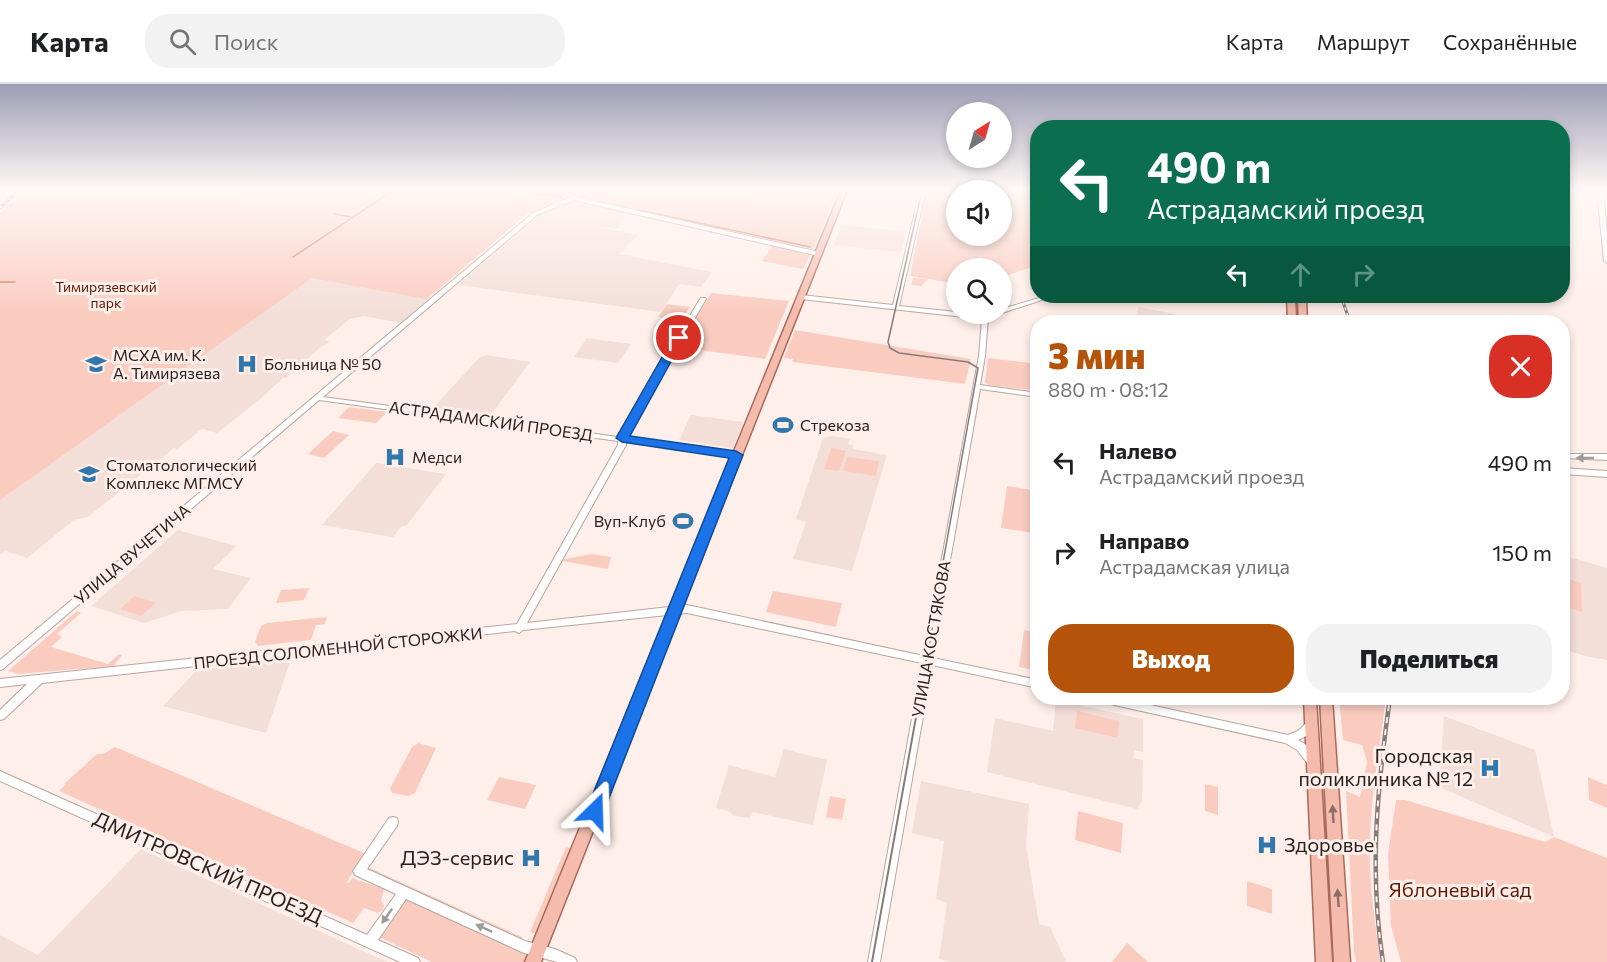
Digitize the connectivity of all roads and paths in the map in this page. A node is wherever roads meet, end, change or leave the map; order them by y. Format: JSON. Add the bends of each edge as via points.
{"nodes":[{"id":1,"x":514,"y":231,"type":"edge"},
{"id":2,"x":718,"y":231,"type":"edge"},
{"id":3,"x":828,"y":231,"type":"edge"},
{"id":4,"x":913,"y":231,"type":"edge"},
{"id":5,"x":1604,"y":231,"type":"edge"},
{"id":6,"x":819,"y":254,"type":"junction"},
{"id":7,"x":1607,"y":261,"type":"edge"},
{"id":8,"x":801,"y":297,"type":"junction"},
{"id":9,"x":703,"y":299,"type":"dead end"},
{"id":10,"x":1030,"y":302,"type":"edge"},
{"id":11,"x":895,"y":308,"type":"junction"},
{"id":12,"x":1012,"y":308,"type":"edge"},
{"id":13,"x":946,"y":312,"type":"edge"},
{"id":14,"x":982,"y":324,"type":"edge"},
{"id":15,"x":976,"y":386,"type":"junction"},
{"id":16,"x":1030,"y":394,"type":"edge"},
{"id":17,"x":317,"y":398,"type":"junction"},
{"id":18,"x":622,"y":438,"type":"junction"},
{"id":19,"x":736,"y":455,"type":"junction"},
{"id":20,"x":1570,"y":456,"type":"edge"},
{"id":21,"x":1607,"y":457,"type":"edge"},
{"id":22,"x":1570,"y":471,"type":"edge"},
{"id":23,"x":1570,"y":472,"type":"edge"},
{"id":24,"x":1607,"y":474,"type":"edge"},
{"id":25,"x":1607,"y":481,"type":"edge"},
{"id":26,"x":675,"y":610,"type":"junction"},
{"id":27,"x":519,"y":629,"type":"junction"},
{"id":28,"x":927,"y":659,"type":"junction"},
{"id":29,"x":0,"y":666,"type":"edge"},
{"id":30,"x":38,"y":680,"type":"junction"},
{"id":31,"x":1030,"y":682,"type":"edge"},
{"id":32,"x":0,"y":683,"type":"edge"},
{"id":33,"x":1133,"y":705,"type":"edge"},
{"id":34,"x":1310,"y":705,"type":"edge"},
{"id":35,"x":1327,"y":705,"type":"edge"},
{"id":36,"x":0,"y":716,"type":"edge"},
{"id":37,"x":1311,"y":728,"type":"junction"},
{"id":38,"x":1329,"y":737,"type":"junction"},
{"id":39,"x":1287,"y":739,"type":"junction"},
{"id":40,"x":1313,"y":763,"type":"junction"},
{"id":41,"x":0,"y":776,"type":"edge"},
{"id":42,"x":393,"y":822,"type":"dead end"},
{"id":43,"x":404,"y":892,"type":"junction"},
{"id":44,"x":1340,"y":923,"type":"junction"},
{"id":45,"x":1322,"y":937,"type":"junction"},
{"id":46,"x":370,"y":941,"type":"junction"},
{"id":47,"x":536,"y":956,"type":"edge"},
{"id":48,"x":414,"y":962,"type":"edge"},
{"id":49,"x":571,"y":962,"type":"edge"},
{"id":50,"x":874,"y":962,"type":"edge"},
{"id":51,"x":1317,"y":962,"type":"edge"},
{"id":52,"x":1324,"y":962,"type":"edge"},
{"id":53,"x":1342,"y":962,"type":"edge"},
{"id":54,"x":1350,"y":962,"type":"edge"}],
"edges":[{"from":1,"to":17,"type":"street","name":"УЛИЦА ВУЧЕТИЧА"},
{"from":2,"to":6,"type":"street","name":"УЛИЦА ВУЧЕТИЧА"},
{"from":3,"to":6,"type":"main road"},
{"from":4,"to":11,"type":"street"},
{"from":5,"to":7,"type":"street"},
{"from":6,"to":8,"type":"main road"},
{"from":8,"to":11,"type":"street"},
{"from":8,"to":19,"type":"main road"},
{"from":9,"to":18,"type":"street"},
{"from":10,"to":12,"type":"street"},
{"from":11,"to":13,"type":"street"},
{"from":14,"to":15,"type":"street","name":"УЛИЦА КОСТЯКОВА"},
{"from":15,"to":16,"type":"street"},
{"from":15,"to":28,"type":"street","name":"УЛИЦА КОСТЯКОВА"},
{"from":17,"to":18,"type":"street","name":"АСТРАДАМСКИЙ ПРОЕЗД"},
{"from":17,"to":29,"type":"street","name":"УЛИЦА ВУЧЕТИЧА"},
{"from":18,"to":19,"type":"street","name":"АСТРАДАМСКИЙ ПРОЕЗД"},
{"from":18,"to":27,"type":"street","via":[[622,445]]},
{"from":19,"to":26,"type":"main road"},
{"from":21,"to":20,"type":"street","one_way":true},
{"from":22,"to":24,"type":"street"},
{"from":23,"to":25,"type":"street"},
{"from":26,"to":27,"type":"street","name":"ПРОЕЗД СОЛОМЕННОЙ СТОРОЖКИ"},
{"from":26,"to":28,"type":"street","name":"ПРОЕЗД СОЛОМЕННОЙ СТОРОЖКИ"},
{"from":26,"to":47,"type":"main road"},
{"from":27,"to":30,"type":"street","name":"ПРОЕЗД СОЛОМЕННОЙ СТОРОЖКИ"},
{"from":28,"to":31,"type":"street","name":"ПРОЕЗД СОЛОМЕННОЙ СТОРОЖКИ"},
{"from":28,"to":50,"type":"street","name":"УЛИЦА КОСТЯКОВА"},
{"from":30,"to":32,"type":"street","name":"ПРОЕЗД СОЛОМЕННОЙ СТОРОЖКИ"},
{"from":30,"to":36,"type":"street"},
{"from":33,"to":39,"type":"street"},
{"from":34,"to":37,"type":"main road"},
{"from":35,"to":38,"type":"main road"},
{"from":37,"to":38,"type":"street","via":[[1320,741]]},
{"from":37,"to":39,"type":"street"},
{"from":37,"to":40,"type":"main road"},
{"from":44,"to":38,"type":"main road","one_way":true},
{"from":39,"to":40,"type":"street","via":[[1301,747]]},
{"from":40,"to":45,"type":"main road"},
{"from":41,"to":46,"type":"street","name":"ДМИТРОВСКИЙ ПРОЕЗД"},
{"from":42,"to":43,"type":"street","via":[[359,871]]},
{"from":43,"to":46,"type":"street","one_way":true},
{"from":47,"to":43,"type":"street","one_way":true},
{"from":44,"to":53,"type":"main road"},
{"from":44,"to":54,"type":"main road"},
{"from":45,"to":51,"type":"street"},
{"from":45,"to":52,"type":"main road"},
{"from":46,"to":48,"type":"street","name":"ДМИТРОВСКИЙ ПРОЕЗД"},
{"from":47,"to":49,"type":"street"}]}
